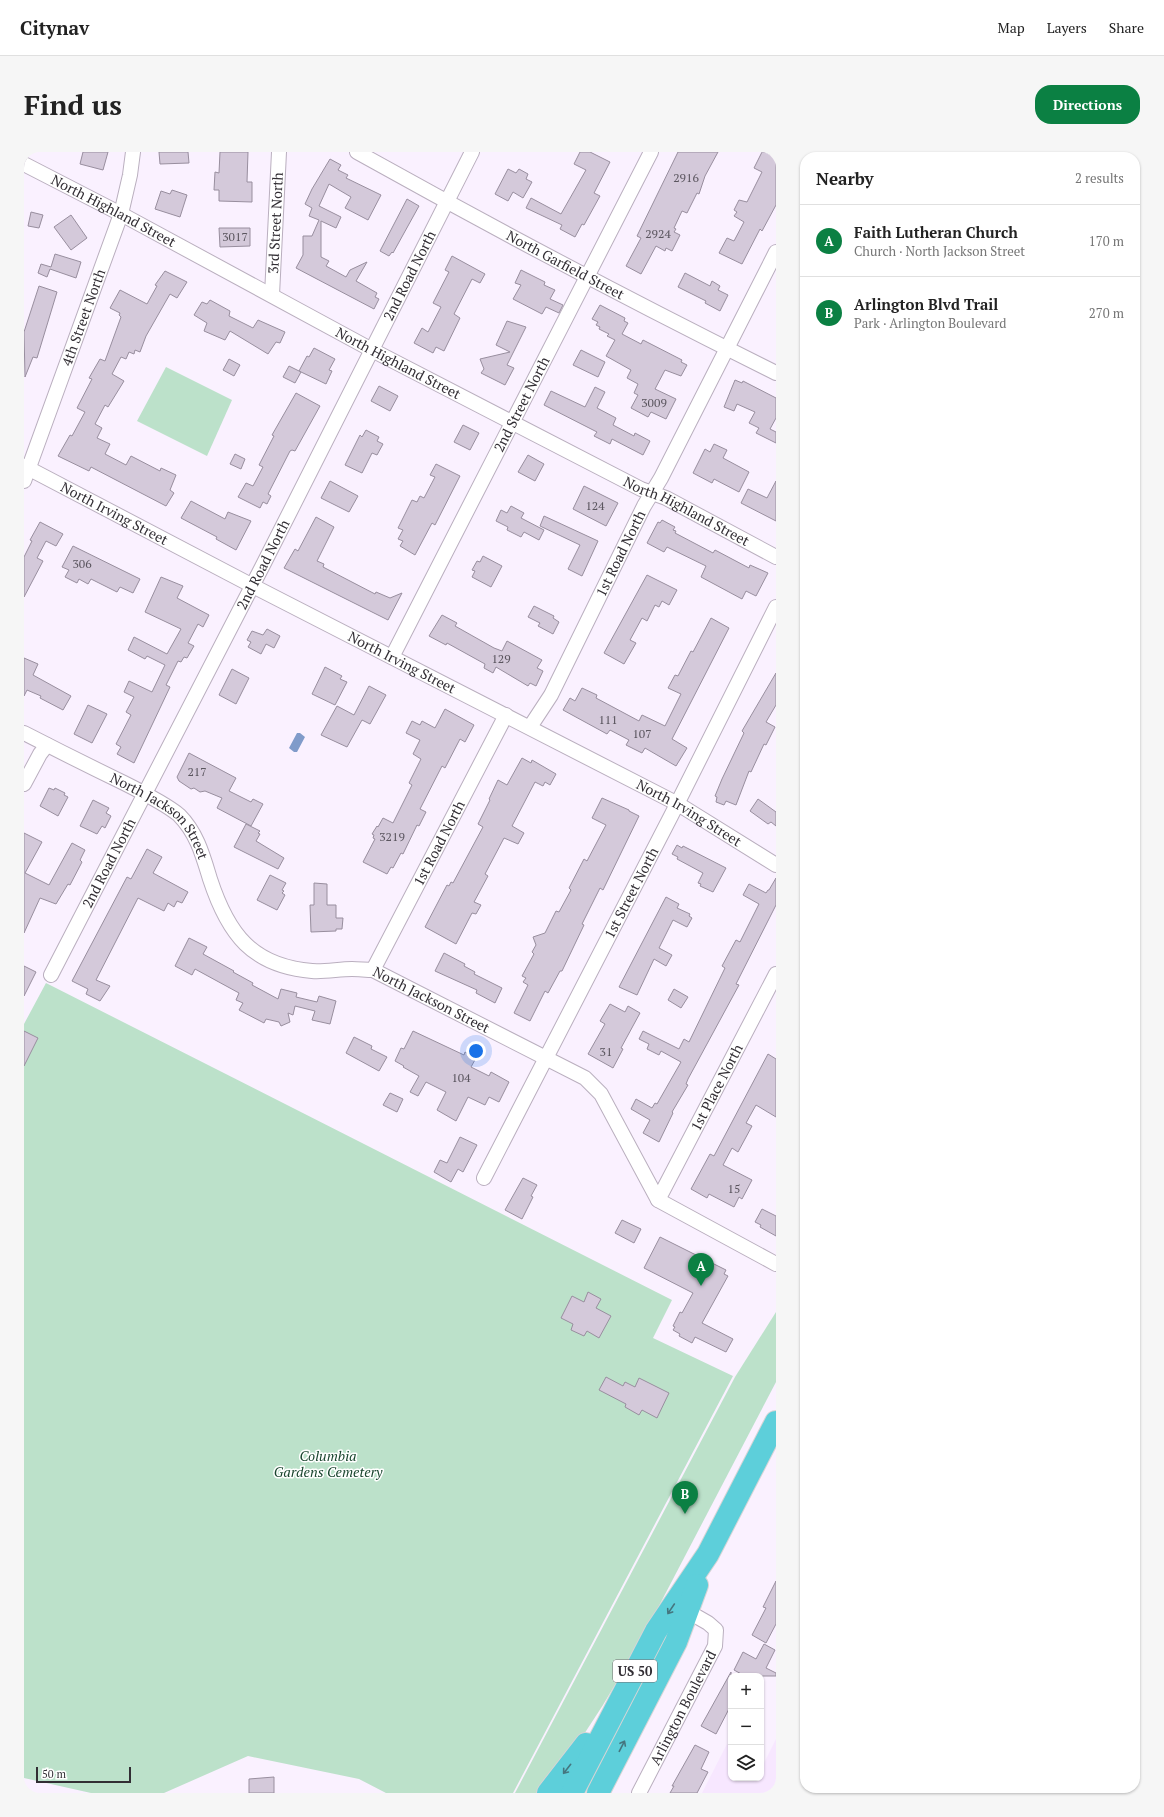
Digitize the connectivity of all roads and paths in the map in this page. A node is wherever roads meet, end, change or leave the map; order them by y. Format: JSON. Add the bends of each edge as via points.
{"nodes":[{"id":1,"x":133,"y":152,"type":"edge"},
{"id":2,"x":279,"y":152,"type":"edge"},
{"id":3,"x":357,"y":152,"type":"edge"},
{"id":4,"x":472,"y":152,"type":"edge"},
{"id":5,"x":651,"y":152,"type":"edge"},
{"id":6,"x":24,"y":164,"type":"edge"},
{"id":7,"x":446,"y":202,"type":"junction"},
{"id":8,"x":121,"y":214,"type":"junction"},
{"id":9,"x":776,"y":252,"type":"edge"},
{"id":10,"x":588,"y":277,"type":"junction"},
{"id":11,"x":272,"y":295,"type":"junction"},
{"id":12,"x":726,"y":348,"type":"junction"},
{"id":13,"x":372,"y":350,"type":"junction"},
{"id":14,"x":776,"y":373,"type":"edge"},
{"id":15,"x":512,"y":424,"type":"junction"},
{"id":16,"x":26,"y":472,"type":"edge"},
{"id":17,"x":652,"y":493,"type":"junction"},
{"id":18,"x":776,"y":557,"type":"edge"},
{"id":19,"x":252,"y":585,"type":"junction"},
{"id":20,"x":776,"y":607,"type":"edge"},
{"id":21,"x":392,"y":657,"type":"junction"},
{"id":22,"x":506,"y":715,"type":"junction"},
{"id":23,"x":530,"y":727,"type":"junction"},
{"id":24,"x":24,"y":733,"type":"edge"},
{"id":25,"x":47,"y":744,"type":"junction"},
{"id":26,"x":24,"y":784,"type":"edge"},
{"id":27,"x":143,"y":793,"type":"junction"},
{"id":28,"x":678,"y":804,"type":"junction"},
{"id":29,"x":776,"y":865,"type":"edge"},
{"id":30,"x":373,"y":970,"type":"junction"},
{"id":31,"x":51,"y":974,"type":"dead end"},
{"id":32,"x":776,"y":974,"type":"edge"},
{"id":33,"x":546,"y":1059,"type":"junction"},
{"id":34,"x":484,"y":1178,"type":"dead end"},
{"id":35,"x":658,"y":1200,"type":"junction"},
{"id":36,"x":776,"y":1264,"type":"edge"},
{"id":37,"x":776,"y":1422,"type":"edge"},
{"id":38,"x":708,"y":1554,"type":"junction"},
{"id":39,"x":687,"y":1611,"type":"junction"},
{"id":40,"x":617,"y":1705,"type":"junction"},
{"id":41,"x":602,"y":1787,"type":"edge"},
{"id":42,"x":548,"y":1793,"type":"edge"},
{"id":43,"x":572,"y":1793,"type":"edge"},
{"id":44,"x":639,"y":1793,"type":"edge"}],
"edges":[{"from":1,"to":8,"type":"street","name":"4th Street North"},
{"from":2,"to":11,"type":"street","name":"3rd Street North"},
{"from":3,"to":7,"type":"street","name":"North Garfield Street"},
{"from":4,"to":7,"type":"street","name":"2nd Road North"},
{"from":5,"to":10,"type":"street","name":"2nd Street North"},
{"from":6,"to":8,"type":"street","name":"North Highland Street"},
{"from":7,"to":10,"type":"street","name":"North Garfield Street"},
{"from":7,"to":13,"type":"street","name":"2nd Road North"},
{"from":8,"to":11,"type":"street","name":"North Highland Street"},
{"from":8,"to":16,"type":"street","name":"4th Street North"},
{"from":9,"to":12,"type":"street","name":"1st Road North"},
{"from":10,"to":12,"type":"street","name":"North Garfield Street"},
{"from":10,"to":15,"type":"street","name":"2nd Street North"},
{"from":11,"to":13,"type":"street","name":"North Highland Street"},
{"from":12,"to":14,"type":"street","name":"North Garfield Street"},
{"from":12,"to":17,"type":"street","name":"1st Road North"},
{"from":13,"to":15,"type":"street","name":"North Highland Street"},
{"from":13,"to":19,"type":"street","name":"2nd Road North"},
{"from":15,"to":17,"type":"street","name":"North Highland Street"},
{"from":15,"to":21,"type":"street","name":"2nd Street North"},
{"from":16,"to":19,"type":"street","name":"North Irving Street"},
{"from":17,"to":18,"type":"street","name":"North Highland Street"},
{"from":17,"to":23,"type":"street","name":"1st Road North","via":[[551,695]]},
{"from":19,"to":21,"type":"street","name":"North Irving Street"},
{"from":19,"to":27,"type":"street","name":"2nd Road North"},
{"from":20,"to":28,"type":"street","name":"1st Street North"},
{"from":21,"to":22,"type":"street","name":"North Irving Street"},
{"from":22,"to":23,"type":"street","name":"North Irving Street"},
{"from":22,"to":30,"type":"street","name":"1st Road North"},
{"from":23,"to":28,"type":"street","name":"North Irving Street"},
{"from":24,"to":25,"type":"street","name":"North Jackson Street"},
{"from":25,"to":26,"type":"street"},
{"from":25,"to":27,"type":"street","name":"North Jackson Street"},
{"from":27,"to":30,"type":"street","name":"North Jackson Street","via":[[178,814],[190,828],[198,842],[227,920],[240,940],[262,958],[283,966],[313,971]]},
{"from":27,"to":31,"type":"street","name":"2nd Road North"},
{"from":28,"to":29,"type":"street","name":"North Irving Street"},
{"from":28,"to":33,"type":"street","name":"1st Street North"},
{"from":30,"to":33,"type":"street","name":"North Jackson Street"},
{"from":32,"to":35,"type":"street","name":"1st Place North"},
{"from":33,"to":34,"type":"street","name":"1st Street North"},
{"from":33,"to":35,"type":"street","name":"North Jackson Street","via":[[585,1078],[601,1094]]},
{"from":35,"to":36,"type":"street"},
{"from":37,"to":38,"type":"highway","number":"US 50"},
{"from":38,"to":39,"type":"highway","number":"US 50"},
{"from":38,"to":40,"type":"highway","number":"US 50","one_way":true,"via":[[656,1631]]},
{"from":41,"to":39,"type":"highway","number":"US 50","one_way":true,"via":[[676,1642]]},
{"from":39,"to":44,"type":"street","name":"Arlington Boulevard","via":[[716,1630],[715,1646]]},
{"from":40,"to":42,"type":"highway","one_way":true},
{"from":40,"to":43,"type":"highway","number":"US 50"}]}
